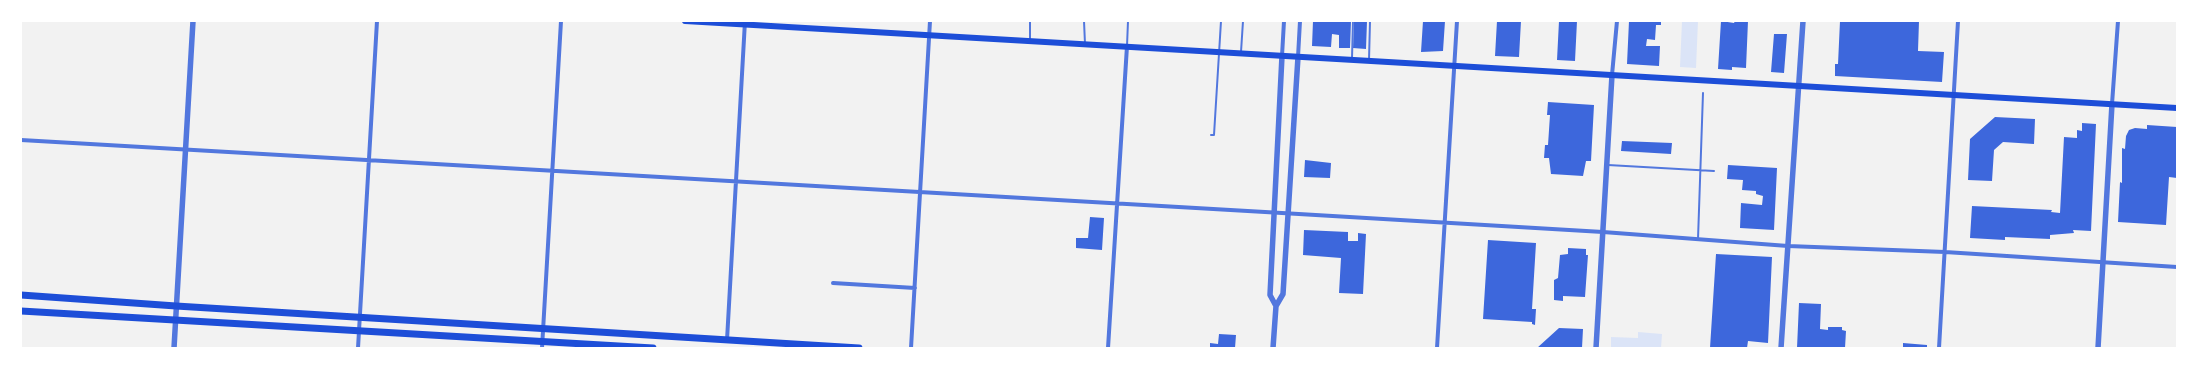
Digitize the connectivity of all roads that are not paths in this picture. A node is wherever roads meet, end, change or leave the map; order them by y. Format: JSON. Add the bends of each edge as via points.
{"nodes":[{"id":1,"x":193,"y":21,"type":"edge"},
{"id":2,"x":377,"y":21,"type":"edge"},
{"id":3,"x":561,"y":21,"type":"edge"},
{"id":4,"x":684,"y":21,"type":"edge"},
{"id":5,"x":930,"y":21,"type":"edge"},
{"id":6,"x":1030,"y":21,"type":"edge"},
{"id":7,"x":1084,"y":21,"type":"edge"},
{"id":8,"x":1128,"y":21,"type":"edge"},
{"id":9,"x":1221,"y":21,"type":"edge"},
{"id":10,"x":1243,"y":21,"type":"edge"},
{"id":11,"x":1284,"y":21,"type":"edge"},
{"id":12,"x":1300,"y":21,"type":"edge"},
{"id":13,"x":1353,"y":21,"type":"edge"},
{"id":14,"x":1370,"y":21,"type":"edge"},
{"id":15,"x":1457,"y":21,"type":"edge"},
{"id":16,"x":1617,"y":21,"type":"edge"},
{"id":17,"x":1803,"y":21,"type":"edge"},
{"id":18,"x":1958,"y":21,"type":"edge"},
{"id":19,"x":2118,"y":21,"type":"edge"},
{"id":20,"x":745,"y":23,"type":"edge"},
{"id":21,"x":930,"y":35,"type":"junction"},
{"id":22,"x":1030,"y":41,"type":"junction"},
{"id":23,"x":1085,"y":44,"type":"junction"},
{"id":24,"x":1127,"y":46,"type":"junction"},
{"id":25,"x":1220,"y":51,"type":"junction"},
{"id":26,"x":1241,"y":53,"type":"junction"},
{"id":27,"x":1282,"y":56,"type":"junction"},
{"id":28,"x":1298,"y":57,"type":"junction"},
{"id":29,"x":1352,"y":60,"type":"junction"},
{"id":30,"x":1368,"y":61,"type":"junction"},
{"id":31,"x":1455,"y":66,"type":"junction"},
{"id":32,"x":1612,"y":75,"type":"junction"},
{"id":33,"x":1798,"y":87,"type":"junction"},
{"id":34,"x":1703,"y":92,"type":"dead end"},
{"id":35,"x":1953,"y":95,"type":"junction"},
{"id":36,"x":2112,"y":104,"type":"junction"},
{"id":37,"x":2175,"y":108,"type":"edge"},
{"id":38,"x":1211,"y":135,"type":"dead end"},
{"id":39,"x":21,"y":140,"type":"edge"},
{"id":40,"x":185,"y":150,"type":"junction"},
{"id":41,"x":369,"y":160,"type":"junction"},
{"id":42,"x":1607,"y":164,"type":"junction"},
{"id":43,"x":1699,"y":170,"type":"junction"},
{"id":44,"x":552,"y":171,"type":"junction"},
{"id":45,"x":1714,"y":171,"type":"dead end"},
{"id":46,"x":736,"y":182,"type":"junction"},
{"id":47,"x":920,"y":192,"type":"junction"},
{"id":48,"x":1118,"y":204,"type":"junction"},
{"id":49,"x":1274,"y":213,"type":"junction"},
{"id":50,"x":1289,"y":214,"type":"junction"},
{"id":51,"x":1446,"y":224,"type":"junction"},
{"id":52,"x":1603,"y":232,"type":"junction"},
{"id":53,"x":1698,"y":239,"type":"junction"},
{"id":54,"x":1788,"y":246,"type":"junction"},
{"id":55,"x":1945,"y":252,"type":"junction"},
{"id":56,"x":2103,"y":262,"type":"junction"},
{"id":57,"x":2177,"y":267,"type":"edge"},
{"id":58,"x":833,"y":283,"type":"dead end"},
{"id":59,"x":915,"y":288,"type":"junction"},
{"id":60,"x":21,"y":295,"type":"edge"},
{"id":61,"x":176,"y":306,"type":"junction"},
{"id":62,"x":1276,"y":306,"type":"junction"},
{"id":63,"x":21,"y":311,"type":"edge"},
{"id":64,"x":360,"y":318,"type":"junction"},
{"id":65,"x":175,"y":320,"type":"junction"},
{"id":66,"x":543,"y":329,"type":"junction"},
{"id":67,"x":359,"y":330,"type":"junction"},
{"id":68,"x":727,"y":340,"type":"junction"},
{"id":69,"x":542,"y":345,"type":"edge"},
{"id":70,"x":174,"y":348,"type":"edge"},
{"id":71,"x":358,"y":348,"type":"edge"},
{"id":72,"x":654,"y":348,"type":"edge"},
{"id":73,"x":860,"y":348,"type":"edge"},
{"id":74,"x":911,"y":348,"type":"edge"},
{"id":75,"x":1108,"y":348,"type":"edge"},
{"id":76,"x":1273,"y":348,"type":"edge"},
{"id":77,"x":1437,"y":348,"type":"edge"},
{"id":78,"x":1596,"y":348,"type":"edge"},
{"id":79,"x":1781,"y":348,"type":"edge"},
{"id":80,"x":1939,"y":348,"type":"edge"},
{"id":81,"x":2098,"y":348,"type":"edge"}],
"edges":[{"from":1,"to":40,"type":"street"},
{"from":2,"to":41,"type":"street"},
{"from":3,"to":44,"type":"street"},
{"from":4,"to":20,"type":"main road"},
{"from":5,"to":21,"type":"street"},
{"from":6,"to":22,"type":"lane"},
{"from":7,"to":23,"type":"lane"},
{"from":8,"to":24,"type":"lane"},
{"from":9,"to":25,"type":"lane"},
{"from":10,"to":26,"type":"lane"},
{"from":11,"to":27,"type":"street"},
{"from":12,"to":28,"type":"street"},
{"from":13,"to":29,"type":"lane"},
{"from":14,"to":30,"type":"lane"},
{"from":15,"to":31,"type":"street"},
{"from":16,"to":32,"type":"street"},
{"from":17,"to":33,"type":"street"},
{"from":18,"to":35,"type":"street"},
{"from":19,"to":36,"type":"street"},
{"from":20,"to":21,"type":"main road"},
{"from":20,"to":46,"type":"street"},
{"from":21,"to":22,"type":"main road"},
{"from":21,"to":47,"type":"street"},
{"from":22,"to":23,"type":"main road"},
{"from":23,"to":24,"type":"main road"},
{"from":24,"to":25,"type":"main road"},
{"from":24,"to":48,"type":"street"},
{"from":25,"to":26,"type":"main road"},
{"from":25,"to":38,"type":"lane","via":[[1214,135]]},
{"from":26,"to":27,"type":"main road"},
{"from":27,"to":28,"type":"main road"},
{"from":27,"to":49,"type":"street"},
{"from":28,"to":29,"type":"main road"},
{"from":28,"to":50,"type":"street"},
{"from":29,"to":30,"type":"main road"},
{"from":30,"to":31,"type":"main road"},
{"from":31,"to":32,"type":"main road"},
{"from":31,"to":51,"type":"street"},
{"from":32,"to":33,"type":"main road"},
{"from":32,"to":42,"type":"street"},
{"from":33,"to":35,"type":"main road"},
{"from":33,"to":54,"type":"street"},
{"from":34,"to":43,"type":"lane"},
{"from":35,"to":36,"type":"main road"},
{"from":35,"to":55,"type":"street"},
{"from":36,"to":37,"type":"main road"},
{"from":36,"to":56,"type":"street"},
{"from":39,"to":40,"type":"street"},
{"from":40,"to":41,"type":"street"},
{"from":40,"to":61,"type":"street"},
{"from":41,"to":44,"type":"street"},
{"from":41,"to":64,"type":"street"},
{"from":42,"to":43,"type":"lane"},
{"from":42,"to":52,"type":"street"},
{"from":43,"to":45,"type":"lane"},
{"from":43,"to":53,"type":"lane","via":[[1701,179]]},
{"from":44,"to":46,"type":"street"},
{"from":44,"to":66,"type":"street"},
{"from":46,"to":47,"type":"street"},
{"from":46,"to":68,"type":"street"},
{"from":47,"to":48,"type":"street"},
{"from":47,"to":59,"type":"street"},
{"from":48,"to":49,"type":"street"},
{"from":48,"to":75,"type":"street"},
{"from":49,"to":50,"type":"street"},
{"from":49,"to":62,"type":"street","via":[[1270,295]]},
{"from":50,"to":51,"type":"street"},
{"from":50,"to":62,"type":"street","via":[[1283,294]]},
{"from":51,"to":52,"type":"street"},
{"from":51,"to":77,"type":"street"},
{"from":52,"to":53,"type":"street"},
{"from":52,"to":78,"type":"street"},
{"from":53,"to":54,"type":"street"},
{"from":54,"to":55,"type":"street"},
{"from":54,"to":79,"type":"street"},
{"from":55,"to":56,"type":"street"},
{"from":55,"to":80,"type":"street"},
{"from":56,"to":57,"type":"street"},
{"from":56,"to":81,"type":"street"},
{"from":58,"to":59,"type":"street"},
{"from":59,"to":74,"type":"street"},
{"from":60,"to":61,"type":"main road"},
{"from":61,"to":64,"type":"main road"},
{"from":61,"to":65,"type":"street"},
{"from":62,"to":76,"type":"street"},
{"from":63,"to":65,"type":"main road"},
{"from":64,"to":66,"type":"main road"},
{"from":64,"to":67,"type":"street"},
{"from":65,"to":67,"type":"main road"},
{"from":65,"to":70,"type":"street"},
{"from":66,"to":68,"type":"main road"},
{"from":66,"to":69,"type":"street"},
{"from":67,"to":69,"type":"main road"},
{"from":67,"to":71,"type":"street"},
{"from":68,"to":73,"type":"main road"},
{"from":69,"to":72,"type":"main road"}]}
